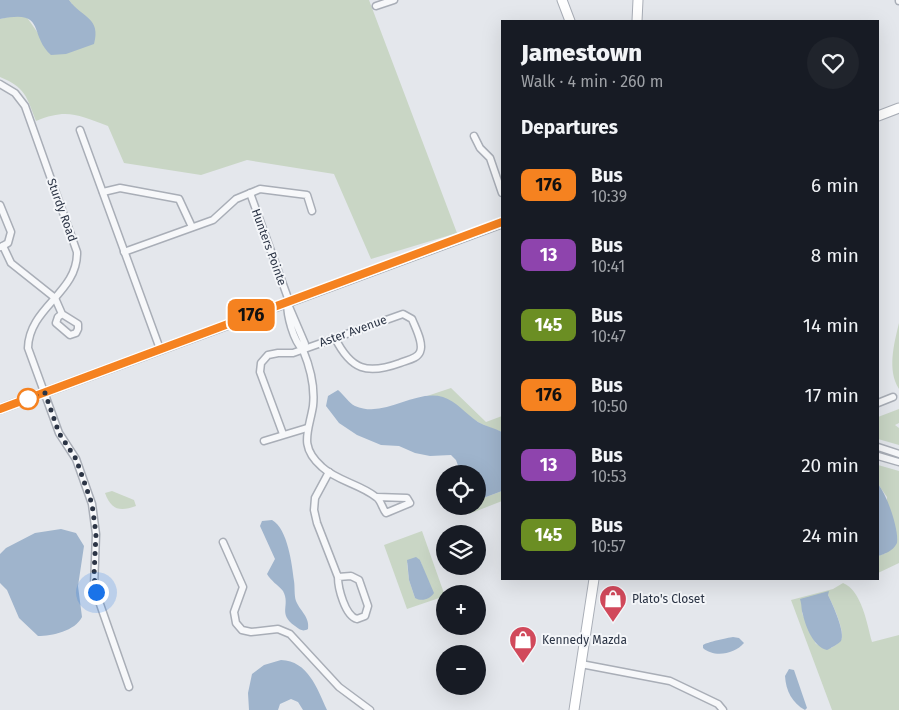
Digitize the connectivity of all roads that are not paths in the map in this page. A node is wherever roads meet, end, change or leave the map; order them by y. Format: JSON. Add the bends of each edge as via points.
{"nodes":[{"id":1,"x":394,"y":0,"type":"edge"},
{"id":2,"x":562,"y":0,"type":"edge"},
{"id":3,"x":638,"y":0,"type":"edge"},
{"id":4,"x":376,"y":6,"type":"dead end"},
{"id":5,"x":570,"y":20,"type":"edge"},
{"id":6,"x":637,"y":20,"type":"edge"},
{"id":7,"x":0,"y":84,"type":"edge"},
{"id":8,"x":899,"y":108,"type":"edge"},
{"id":9,"x":879,"y":116,"type":"edge"},
{"id":10,"x":80,"y":130,"type":"dead end"},
{"id":11,"x":474,"y":136,"type":"dead end"},
{"id":12,"x":501,"y":190,"type":"edge"},
{"id":13,"x":102,"y":192,"type":"junction"},
{"id":14,"x":250,"y":193,"type":"junction"},
{"id":15,"x":0,"y":205,"type":"edge"},
{"id":16,"x":312,"y":210,"type":"dead end"},
{"id":17,"x":501,"y":222,"type":"edge"},
{"id":18,"x":192,"y":228,"type":"junction"},
{"id":19,"x":2,"y":246,"type":"edge"},
{"id":20,"x":124,"y":252,"type":"junction"},
{"id":21,"x":55,"y":298,"type":"junction"},
{"id":22,"x":288,"y":302,"type":"junction"},
{"id":23,"x":62,"y":314,"type":"dead end"},
{"id":24,"x":334,"y":338,"type":"junction"},
{"id":25,"x":160,"y":349,"type":"junction"},
{"id":26,"x":303,"y":350,"type":"junction"},
{"id":27,"x":45,"y":393,"type":"junction"},
{"id":28,"x":893,"y":397,"type":"dead end"},
{"id":29,"x":879,"y":402,"type":"edge"},
{"id":30,"x":0,"y":409,"type":"edge"},
{"id":31,"x":308,"y":428,"type":"junction"},
{"id":32,"x":283,"y":434,"type":"junction"},
{"id":33,"x":264,"y":441,"type":"dead end"},
{"id":34,"x":879,"y":448,"type":"edge"},
{"id":35,"x":899,"y":454,"type":"edge"},
{"id":36,"x":879,"y":456,"type":"edge"},
{"id":37,"x":899,"y":462,"type":"edge"},
{"id":38,"x":329,"y":472,"type":"junction"},
{"id":39,"x":377,"y":497,"type":"junction"},
{"id":40,"x":223,"y":542,"type":"dead end"},
{"id":41,"x":338,"y":577,"type":"junction"},
{"id":42,"x":594,"y":580,"type":"edge"},
{"id":43,"x":582,"y":664,"type":"junction"},
{"id":44,"x":129,"y":687,"type":"dead end"},
{"id":45,"x":370,"y":710,"type":"edge"},
{"id":46,"x":574,"y":710,"type":"edge"},
{"id":47,"x":723,"y":710,"type":"edge"}],
"edges":[{"from":1,"to":4,"type":"street"},
{"from":2,"to":5,"type":"main road"},
{"from":3,"to":6,"type":"main road"},
{"from":7,"to":21,"type":"street","name":"Sturdy Road","via":[[15,93],[25,106],[76,247],[75,272]]},
{"from":8,"to":9,"type":"main road"},
{"from":10,"to":13,"type":"street"},
{"from":11,"to":12,"type":"street","via":[[490,158]]},
{"from":13,"to":18,"type":"street","via":[[120,188],[179,199]]},
{"from":13,"to":20,"type":"street"},
{"from":14,"to":16,"type":"street","name":"Hunters Pointe","via":[[269,189],[307,195]]},
{"from":14,"to":18,"type":"street","name":"Hunters Pointe","via":[[236,199],[217,218]]},
{"from":14,"to":22,"type":"street","name":"Hunters Pointe"},
{"from":15,"to":19,"type":"street","via":[[11,232],[8,243]]},
{"from":17,"to":22,"type":"main road"},
{"from":18,"to":20,"type":"street","name":"Hunters Pointe"},
{"from":19,"to":21,"type":"street","via":[[16,267]]},
{"from":20,"to":25,"type":"street"},
{"from":21,"to":23,"type":"street"},
{"from":21,"to":27,"type":"street","name":"Sturdy Road","via":[[35,321],[28,338],[31,357]]},
{"from":22,"to":25,"type":"main road"},
{"from":22,"to":26,"type":"street","name":"Hunters Pointe","via":[[287,313]]},
{"from":24,"to":24,"type":"street","name":"Aster Avenue","via":[[344,356],[353,363],[370,368],[387,367],[416,357],[421,351],[412,319],[403,314]]},
{"from":24,"to":26,"type":"street","name":"Aster Avenue"},
{"from":25,"to":27,"type":"main road"},
{"from":26,"to":31,"type":"street","name":"Hunters Pointe","via":[[313,394]]},
{"from":26,"to":32,"type":"street","name":"Aster Avenue","via":[[271,354],[260,365]]},
{"from":27,"to":30,"type":"main road"},
{"from":27,"to":44,"type":"street","via":[[59,433],[76,459],[92,504],[96,534],[94,587]]},
{"from":28,"to":29,"type":"street"},
{"from":31,"to":32,"type":"street"},
{"from":31,"to":38,"type":"street","name":"Hunters Pointe","via":[[306,443],[311,454]]},
{"from":32,"to":33,"type":"street"},
{"from":34,"to":35,"type":"street"},
{"from":36,"to":37,"type":"street"},
{"from":38,"to":39,"type":"street","name":"Hunters Pointe"},
{"from":38,"to":41,"type":"street","via":[[315,498],[314,510]]},
{"from":39,"to":39,"type":"street","via":[[386,513],[410,504],[407,498]]},
{"from":40,"to":45,"type":"street","via":[[243,587],[234,612],[236,623],[242,630],[278,629],[290,634],[339,687]]},
{"from":41,"to":41,"type":"street","via":[[351,576],[359,580],[368,606],[365,616],[357,619],[349,614]]},
{"from":42,"to":43,"type":"main road"},
{"from":43,"to":46,"type":"main road"},
{"from":43,"to":47,"type":"street","via":[[670,681],[718,704]]}]}
